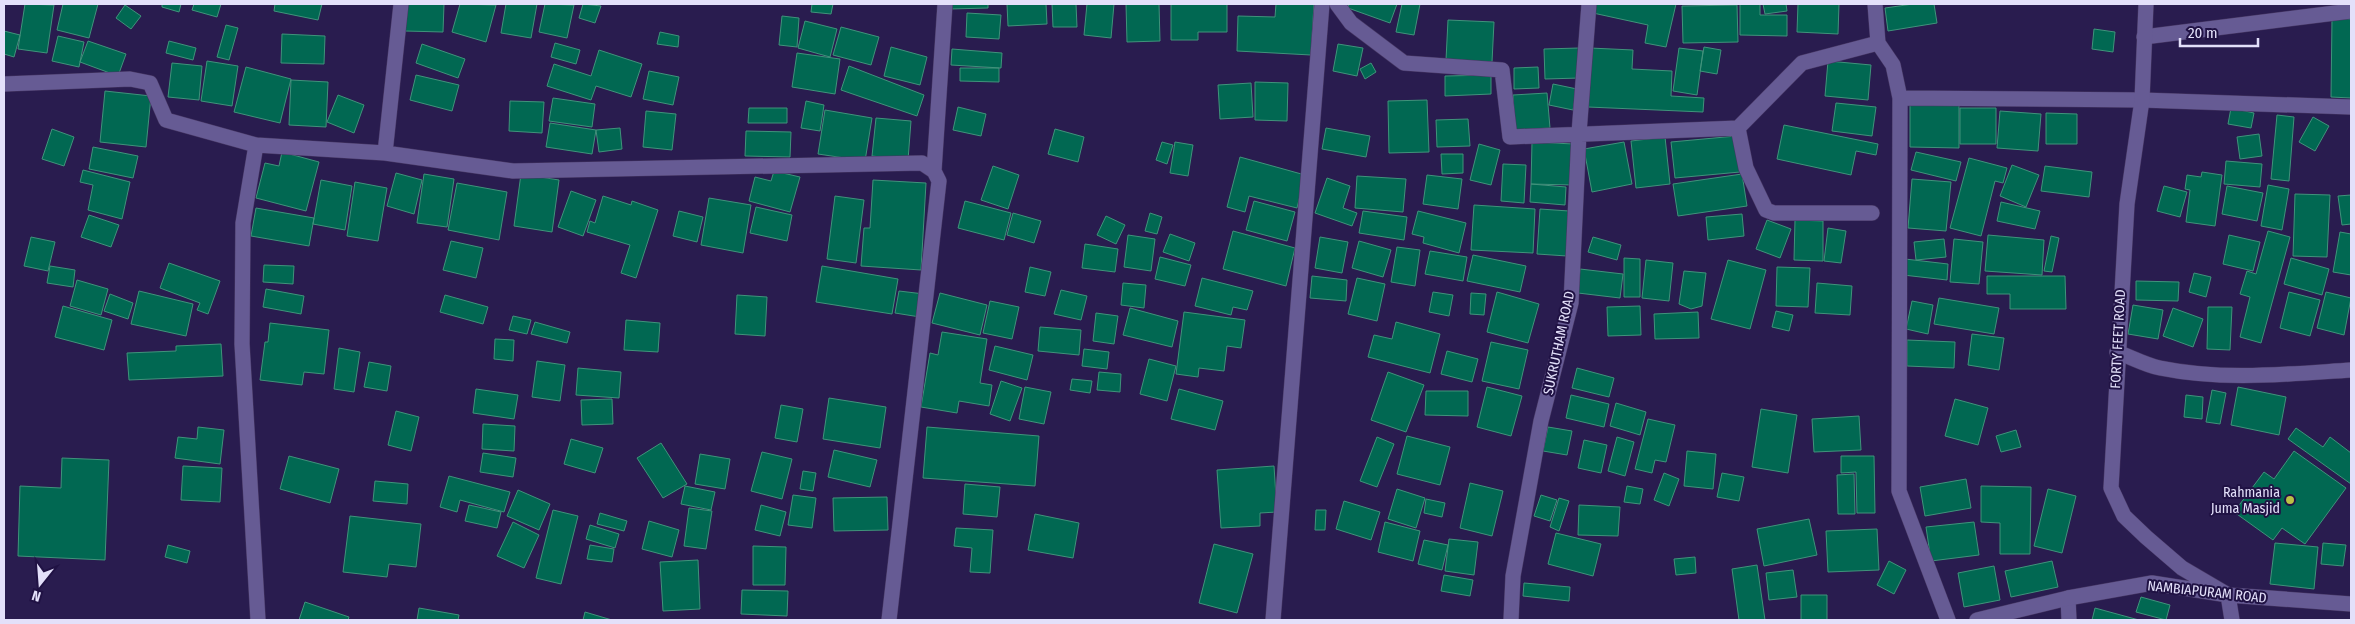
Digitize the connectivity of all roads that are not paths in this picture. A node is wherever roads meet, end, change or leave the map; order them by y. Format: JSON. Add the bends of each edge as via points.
{"nodes":[{"id":1,"x":401,"y":4,"type":"edge"},
{"id":2,"x":946,"y":4,"type":"edge"},
{"id":3,"x":1322,"y":4,"type":"edge"},
{"id":4,"x":1337,"y":4,"type":"edge"},
{"id":5,"x":1589,"y":4,"type":"edge"},
{"id":6,"x":1875,"y":4,"type":"edge"},
{"id":7,"x":2146,"y":4,"type":"edge"},
{"id":8,"x":2351,"y":10,"type":"edge"},
{"id":9,"x":2144,"y":37,"type":"junction"},
{"id":10,"x":1878,"y":43,"type":"junction"},
{"id":11,"x":4,"y":84,"type":"edge"},
{"id":12,"x":1900,"y":98,"type":"junction"},
{"id":13,"x":2142,"y":100,"type":"junction"},
{"id":14,"x":2351,"y":107,"type":"edge"},
{"id":15,"x":1738,"y":128,"type":"junction"},
{"id":16,"x":1579,"y":133,"type":"junction"},
{"id":17,"x":256,"y":145,"type":"junction"},
{"id":18,"x":385,"y":152,"type":"junction"},
{"id":19,"x":934,"y":171,"type":"junction"},
{"id":20,"x":1872,"y":213,"type":"dead end"},
{"id":21,"x":2117,"y":352,"type":"junction"},
{"id":22,"x":2351,"y":370,"type":"edge"},
{"id":23,"x":2228,"y":595,"type":"junction"},
{"id":24,"x":2068,"y":598,"type":"junction"},
{"id":25,"x":2351,"y":604,"type":"edge"},
{"id":26,"x":258,"y":620,"type":"edge"},
{"id":27,"x":889,"y":620,"type":"edge"},
{"id":28,"x":1273,"y":620,"type":"edge"},
{"id":29,"x":1511,"y":620,"type":"edge"},
{"id":30,"x":1948,"y":620,"type":"edge"},
{"id":31,"x":1977,"y":620,"type":"edge"},
{"id":32,"x":2069,"y":620,"type":"edge"},
{"id":33,"x":2232,"y":620,"type":"edge"}],
"edges":[{"from":1,"to":18,"type":"street"},
{"from":2,"to":19,"type":"street"},
{"from":3,"to":28,"type":"street"},
{"from":4,"to":16,"type":"street","via":[[1351,23],[1404,63],[1502,70],[1510,137]]},
{"from":5,"to":16,"type":"street","name":"SUKRUTHAM ROAD"},
{"from":6,"to":10,"type":"street"},
{"from":7,"to":9,"type":"street","name":"FORTY FEET ROAD"},
{"from":8,"to":9,"type":"street"},
{"from":9,"to":13,"type":"street","name":"FORTY FEET ROAD"},
{"from":10,"to":12,"type":"street","via":[[1893,65]]},
{"from":10,"to":15,"type":"street","via":[[1802,63]]},
{"from":11,"to":17,"type":"street","via":[[130,79],[150,83],[166,120]]},
{"from":12,"to":13,"type":"street"},
{"from":12,"to":30,"type":"street","via":[[1900,491]]},
{"from":13,"to":14,"type":"street"},
{"from":13,"to":21,"type":"street","name":"FORTY FEET ROAD","via":[[2127,204]]},
{"from":15,"to":16,"type":"street"},
{"from":15,"to":20,"type":"street","via":[[1746,168],[1766,210],[1774,213]]},
{"from":16,"to":29,"type":"street","name":"SUKRUTHAM ROAD","via":[[1571,303],[1541,421],[1513,576]]},
{"from":17,"to":18,"type":"street"},
{"from":17,"to":26,"type":"street","via":[[244,223],[242,344]]},
{"from":18,"to":19,"type":"street","via":[[513,171],[922,163]]},
{"from":19,"to":27,"type":"street","via":[[939,181]]},
{"from":21,"to":22,"type":"street","via":[[2158,368],[2206,375]]},
{"from":21,"to":23,"type":"street","name":"FORTY FEET ROAD","via":[[2111,488],[2124,516],[2146,537],[2182,568]]},
{"from":23,"to":24,"type":"street","name":"NAMBIAPURAM ROAD","via":[[2152,584]]},
{"from":23,"to":25,"type":"street","name":"NAMBIAPURAM ROAD"},
{"from":23,"to":33,"type":"street"},
{"from":24,"to":31,"type":"street","name":"NAMBIAPURAM ROAD"},
{"from":24,"to":32,"type":"street"}]}
